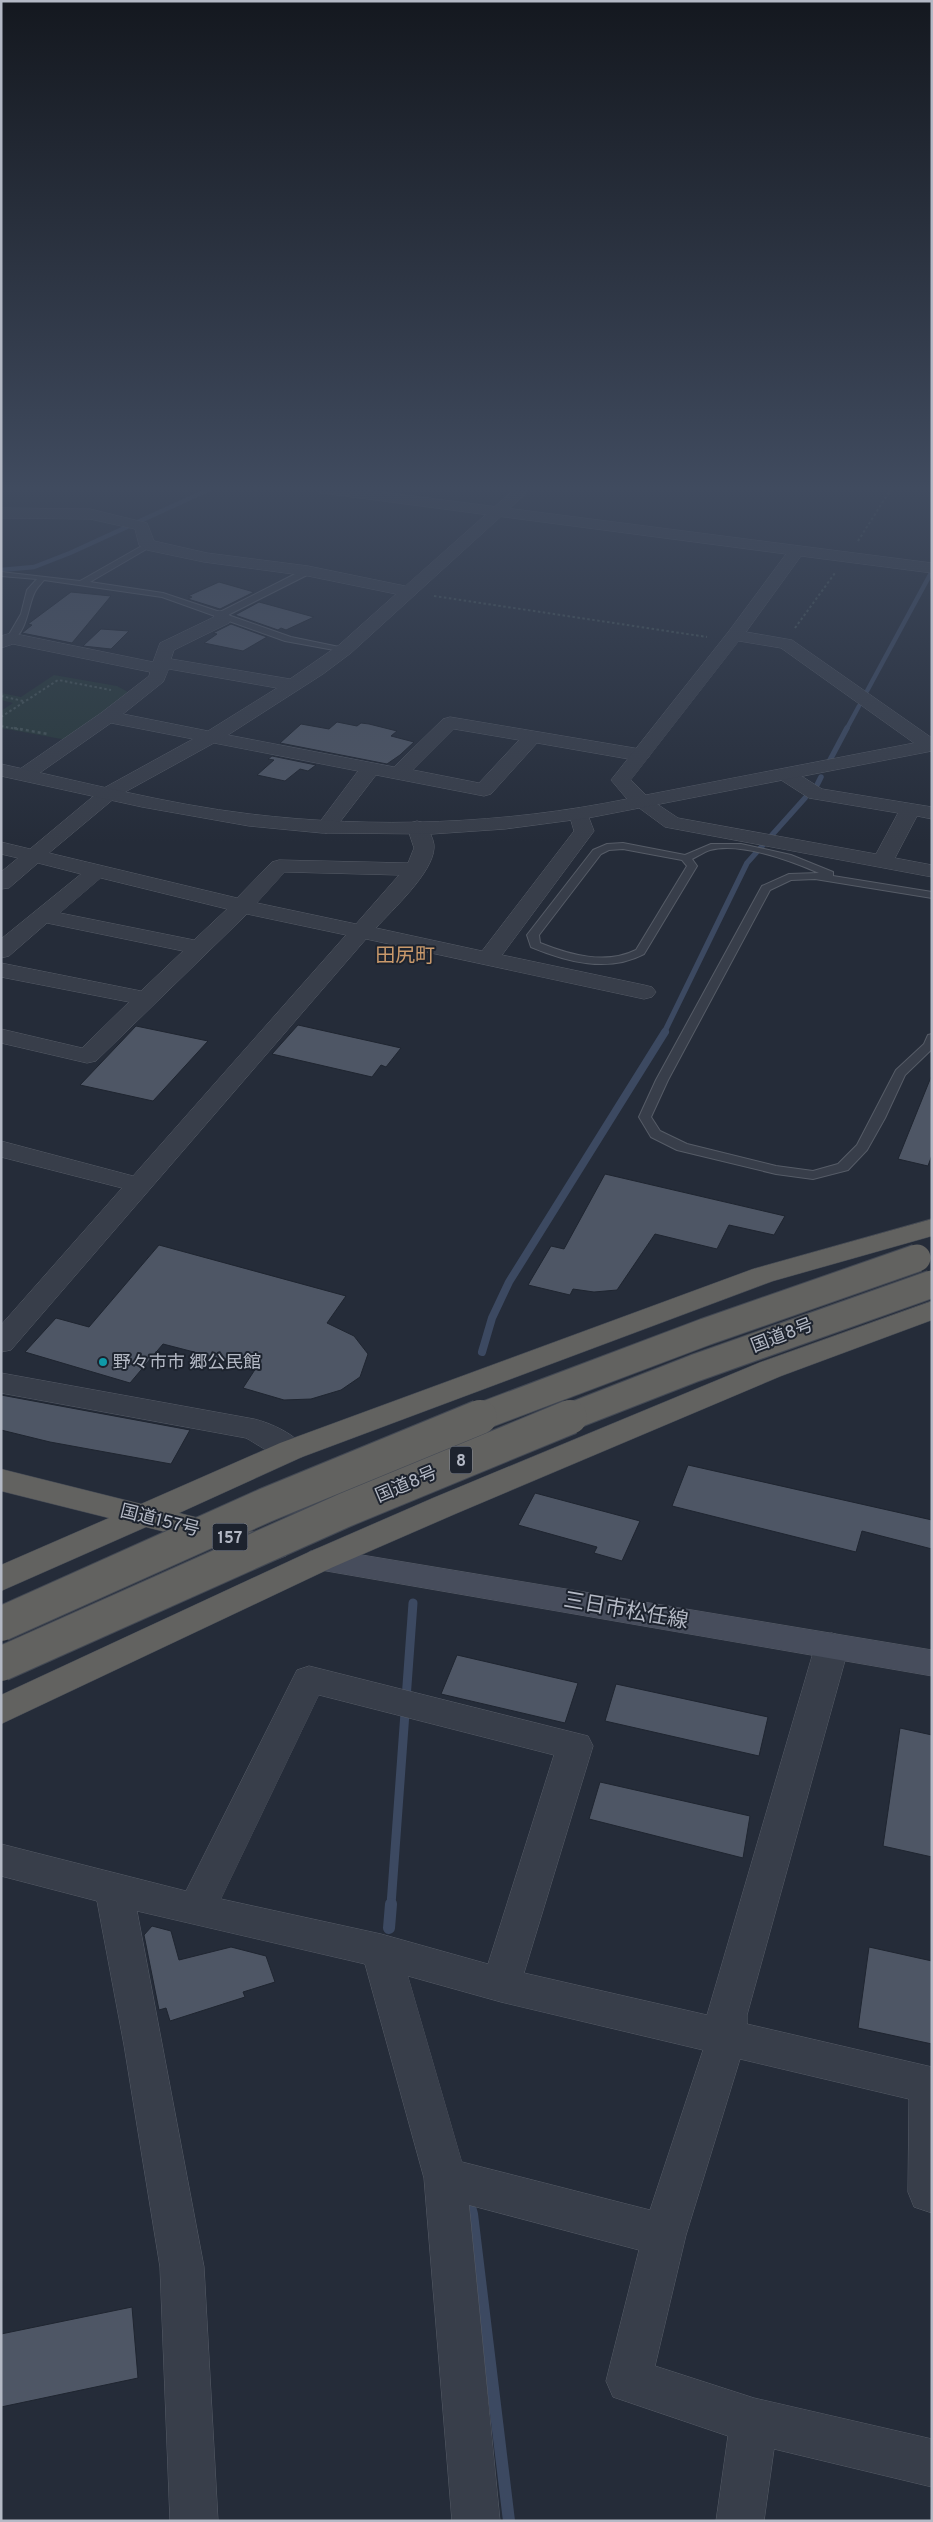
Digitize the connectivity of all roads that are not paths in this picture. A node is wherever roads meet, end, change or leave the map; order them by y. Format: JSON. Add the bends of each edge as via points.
{"nodes":[{"id":1,"x":27,"y":607,"type":"edge"},
{"id":2,"x":195,"y":607,"type":"edge"},
{"id":3,"x":239,"y":607,"type":"edge"},
{"id":4,"x":392,"y":607,"type":"edge"},
{"id":5,"x":755,"y":607,"type":"edge"},
{"id":6,"x":221,"y":616,"type":"junction"},
{"id":7,"x":1,"y":622,"type":"edge"},
{"id":8,"x":735,"y":634,"type":"junction"},
{"id":9,"x":11,"y":635,"type":"edge"},
{"id":10,"x":345,"y":649,"type":"junction"},
{"id":11,"x":161,"y":666,"type":"junction"},
{"id":12,"x":294,"y":685,"type":"junction"},
{"id":13,"x":108,"y":717,"type":"junction"},
{"id":14,"x":211,"y":737,"type":"junction"},
{"id":15,"x":532,"y":737,"type":"junction"},
{"id":16,"x":931,"y":745,"type":"edge"},
{"id":17,"x":640,"y":755,"type":"junction"},
{"id":18,"x":371,"y":768,"type":"junction"},
{"id":19,"x":1,"y":770,"type":"edge"},
{"id":20,"x":398,"y":774,"type":"junction"},
{"id":21,"x":24,"y":775,"type":"junction"},
{"id":22,"x":788,"y":776,"type":"junction"},
{"id":23,"x":109,"y":793,"type":"junction"},
{"id":24,"x":641,"y":802,"type":"junction"},
{"id":25,"x":910,"y":810,"type":"junction"},
{"id":26,"x":932,"y":813,"type":"edge"},
{"id":27,"x":579,"y":814,"type":"junction"},
{"id":28,"x":326,"y":827,"type":"junction"},
{"id":29,"x":417,"y":827,"type":"junction"},
{"id":30,"x":771,"y":846,"type":"junction"},
{"id":31,"x":1,"y":848,"type":"edge"},
{"id":32,"x":34,"y":856,"type":"junction"},
{"id":33,"x":686,"y":858,"type":"junction"},
{"id":34,"x":882,"y":862,"type":"junction"},
{"id":35,"x":416,"y":869,"type":"junction"},
{"id":36,"x":98,"y":870,"type":"junction"},
{"id":37,"x":932,"y":871,"type":"edge"},
{"id":38,"x":844,"y":881,"type":"junction"},
{"id":39,"x":1,"y":883,"type":"edge"},
{"id":40,"x":932,"y":896,"type":"edge"},
{"id":41,"x":242,"y":906,"type":"junction"},
{"id":42,"x":44,"y":916,"type":"junction"},
{"id":43,"x":361,"y":933,"type":"junction"},
{"id":44,"x":200,"y":948,"type":"junction"},
{"id":45,"x":1,"y":952,"type":"edge"},
{"id":46,"x":487,"y":959,"type":"junction"},
{"id":47,"x":1,"y":970,"type":"edge"},
{"id":48,"x":644,"y":992,"type":"dead end"},
{"id":49,"x":147,"y":999,"type":"junction"},
{"id":50,"x":1,"y":1036,"type":"edge"},
{"id":51,"x":932,"y":1038,"type":"edge"},
{"id":52,"x":928,"y":1050,"type":"edge"},
{"id":53,"x":1,"y":1149,"type":"edge"},
{"id":54,"x":139,"y":1185,"type":"junction"},
{"id":55,"x":932,"y":1227,"type":"edge"},
{"id":56,"x":924,"y":1255,"type":"edge"},
{"id":57,"x":932,"y":1284,"type":"edge"},
{"id":58,"x":932,"y":1310,"type":"edge"},
{"id":59,"x":1,"y":1342,"type":"edge"},
{"id":60,"x":1,"y":1383,"type":"edge"},
{"id":61,"x":291,"y":1450,"type":"junction"},
{"id":62,"x":1,"y":1480,"type":"edge"},
{"id":63,"x":141,"y":1515,"type":"junction"},
{"id":64,"x":320,"y":1560,"type":"junction"},
{"id":65,"x":1,"y":1579,"type":"edge"},
{"id":66,"x":1,"y":1624,"type":"edge"},
{"id":67,"x":832,"y":1646,"type":"junction"},
{"id":68,"x":932,"y":1663,"type":"edge"},
{"id":69,"x":1,"y":1664,"type":"edge"},
{"id":70,"x":1,"y":1710,"type":"edge"},
{"id":71,"x":1,"y":1860,"type":"edge"},
{"id":72,"x":114,"y":1889,"type":"junction"},
{"id":73,"x":196,"y":1910,"type":"junction"},
{"id":74,"x":381,"y":1951,"type":"junction"},
{"id":75,"x":501,"y":1985,"type":"junction"},
{"id":76,"x":727,"y":2038,"type":"junction"},
{"id":77,"x":462,"y":2182,"type":"junction"},
{"id":78,"x":932,"y":2192,"type":"edge"},
{"id":79,"x":664,"y":2235,"type":"junction"},
{"id":80,"x":754,"y":2421,"type":"junction"},
{"id":81,"x":932,"y":2463,"type":"edge"},
{"id":82,"x":194,"y":2521,"type":"edge"},
{"id":83,"x":476,"y":2521,"type":"edge"},
{"id":84,"x":740,"y":2521,"type":"edge"}],
"edges":[{"from":1,"to":9,"type":"lane"},
{"from":2,"to":6,"type":"lane"},
{"from":3,"to":6,"type":"lane"},
{"from":4,"to":10,"type":"street"},
{"from":5,"to":8,"type":"street"},
{"from":6,"to":10,"type":"lane","via":[[288,639]]},
{"from":6,"to":11,"type":"street","via":[[223,619],[166,647]]},
{"from":7,"to":9,"type":"street"},
{"from":8,"to":16,"type":"street","via":[[786,644]]},
{"from":8,"to":17,"type":"street"},
{"from":9,"to":11,"type":"street"},
{"from":10,"to":12,"type":"street"},
{"from":11,"to":12,"type":"street"},
{"from":11,"to":13,"type":"street","via":[[157,678]]},
{"from":12,"to":14,"type":"street"},
{"from":13,"to":14,"type":"street"},
{"from":13,"to":21,"type":"street"},
{"from":14,"to":18,"type":"street"},
{"from":14,"to":23,"type":"street"},
{"from":15,"to":17,"type":"street"},
{"from":15,"to":20,"type":"street","via":[[450,723]]},
{"from":15,"to":20,"type":"street","via":[[484,790]]},
{"from":16,"to":22,"type":"street"},
{"from":17,"to":24,"type":"street","via":[[621,780]]},
{"from":18,"to":20,"type":"street"},
{"from":18,"to":28,"type":"street"},
{"from":19,"to":21,"type":"street"},
{"from":21,"to":23,"type":"street"},
{"from":22,"to":24,"type":"street"},
{"from":22,"to":25,"type":"street","via":[[816,794]]},
{"from":23,"to":28,"type":"street","via":[[238,819]]},
{"from":23,"to":32,"type":"street"},
{"from":24,"to":27,"type":"street"},
{"from":24,"to":30,"type":"street","via":[[672,823]]},
{"from":25,"to":26,"type":"street"},
{"from":25,"to":34,"type":"street"},
{"from":27,"to":29,"type":"street"},
{"from":27,"to":46,"type":"street","via":[[584,831]]},
{"from":28,"to":29,"type":"street"},
{"from":29,"to":35,"type":"street","via":[[424,848]]},
{"from":30,"to":33,"type":"lane","via":[[710,847]]},
{"from":30,"to":34,"type":"street"},
{"from":30,"to":38,"type":"lane"},
{"from":31,"to":32,"type":"street"},
{"from":32,"to":36,"type":"street"},
{"from":32,"to":39,"type":"street"},
{"from":33,"to":33,"type":"lane","via":[[692,866],[640,952],[632,958],[610,963],[551,952],[536,945],[533,935],[597,852],[607,847],[623,846]]},
{"from":34,"to":37,"type":"street"},
{"from":35,"to":41,"type":"street","via":[[278,866]]},
{"from":35,"to":43,"type":"street"},
{"from":36,"to":41,"type":"street"},
{"from":36,"to":42,"type":"street"},
{"from":38,"to":40,"type":"lane"},
{"from":38,"to":52,"type":"lane","via":[[815,876],[789,877],[766,888],[644,1117],[655,1134],[682,1147],[776,1170],[813,1175],[843,1167],[862,1147],[880,1118],[900,1073]]},
{"from":41,"to":43,"type":"street"},
{"from":41,"to":44,"type":"street"},
{"from":42,"to":44,"type":"street"},
{"from":42,"to":45,"type":"street"},
{"from":43,"to":46,"type":"street"},
{"from":43,"to":54,"type":"street"},
{"from":44,"to":49,"type":"street"},
{"from":46,"to":48,"type":"street"},
{"from":47,"to":49,"type":"street"},
{"from":49,"to":50,"type":"street","via":[[87,1056]]},
{"from":51,"to":52,"type":"lane"},
{"from":53,"to":54,"type":"street"},
{"from":54,"to":59,"type":"street"},
{"from":55,"to":61,"type":"highway","via":[[762,1276]]},
{"from":56,"to":66,"type":"highway","name":"国道8号","number":"8","bridge":true,"via":[[666,1345],[438,1434],[167,1549]]},
{"from":57,"to":69,"type":"highway","name":"国道8号","number":"8","bridge":true,"via":[[820,1320],[490,1447],[227,1560]]},
{"from":58,"to":64,"type":"highway","number":"8","via":[[771,1368]]},
{"from":60,"to":61,"type":"street","via":[[254,1429]]},
{"from":61,"to":63,"type":"highway"},
{"from":62,"to":63,"type":"highway","name":"国道157号","number":"157"},
{"from":63,"to":64,"type":"highway","name":"国道157号","number":"157"},
{"from":63,"to":65,"type":"highway"},
{"from":64,"to":67,"type":"main road","name":"三日市松任線"},
{"from":64,"to":70,"type":"highway"},
{"from":67,"to":68,"type":"main road","name":"三日市松任線"},
{"from":67,"to":76,"type":"street","via":[[726,2015]]},
{"from":71,"to":72,"type":"street"},
{"from":72,"to":73,"type":"street"},
{"from":72,"to":82,"type":"street","via":[[182,2267]]},
{"from":73,"to":74,"type":"street"},
{"from":73,"to":75,"type":"street","via":[[310,1679],[574,1746]]},
{"from":74,"to":75,"type":"street"},
{"from":74,"to":77,"type":"street"},
{"from":75,"to":76,"type":"street"},
{"from":76,"to":78,"type":"street","via":[[930,2085],[929,2192]]},
{"from":76,"to":79,"type":"street"},
{"from":77,"to":79,"type":"street"},
{"from":77,"to":83,"type":"street"},
{"from":79,"to":80,"type":"street","via":[[629,2381]]},
{"from":80,"to":81,"type":"street"},
{"from":80,"to":84,"type":"street"}]}
